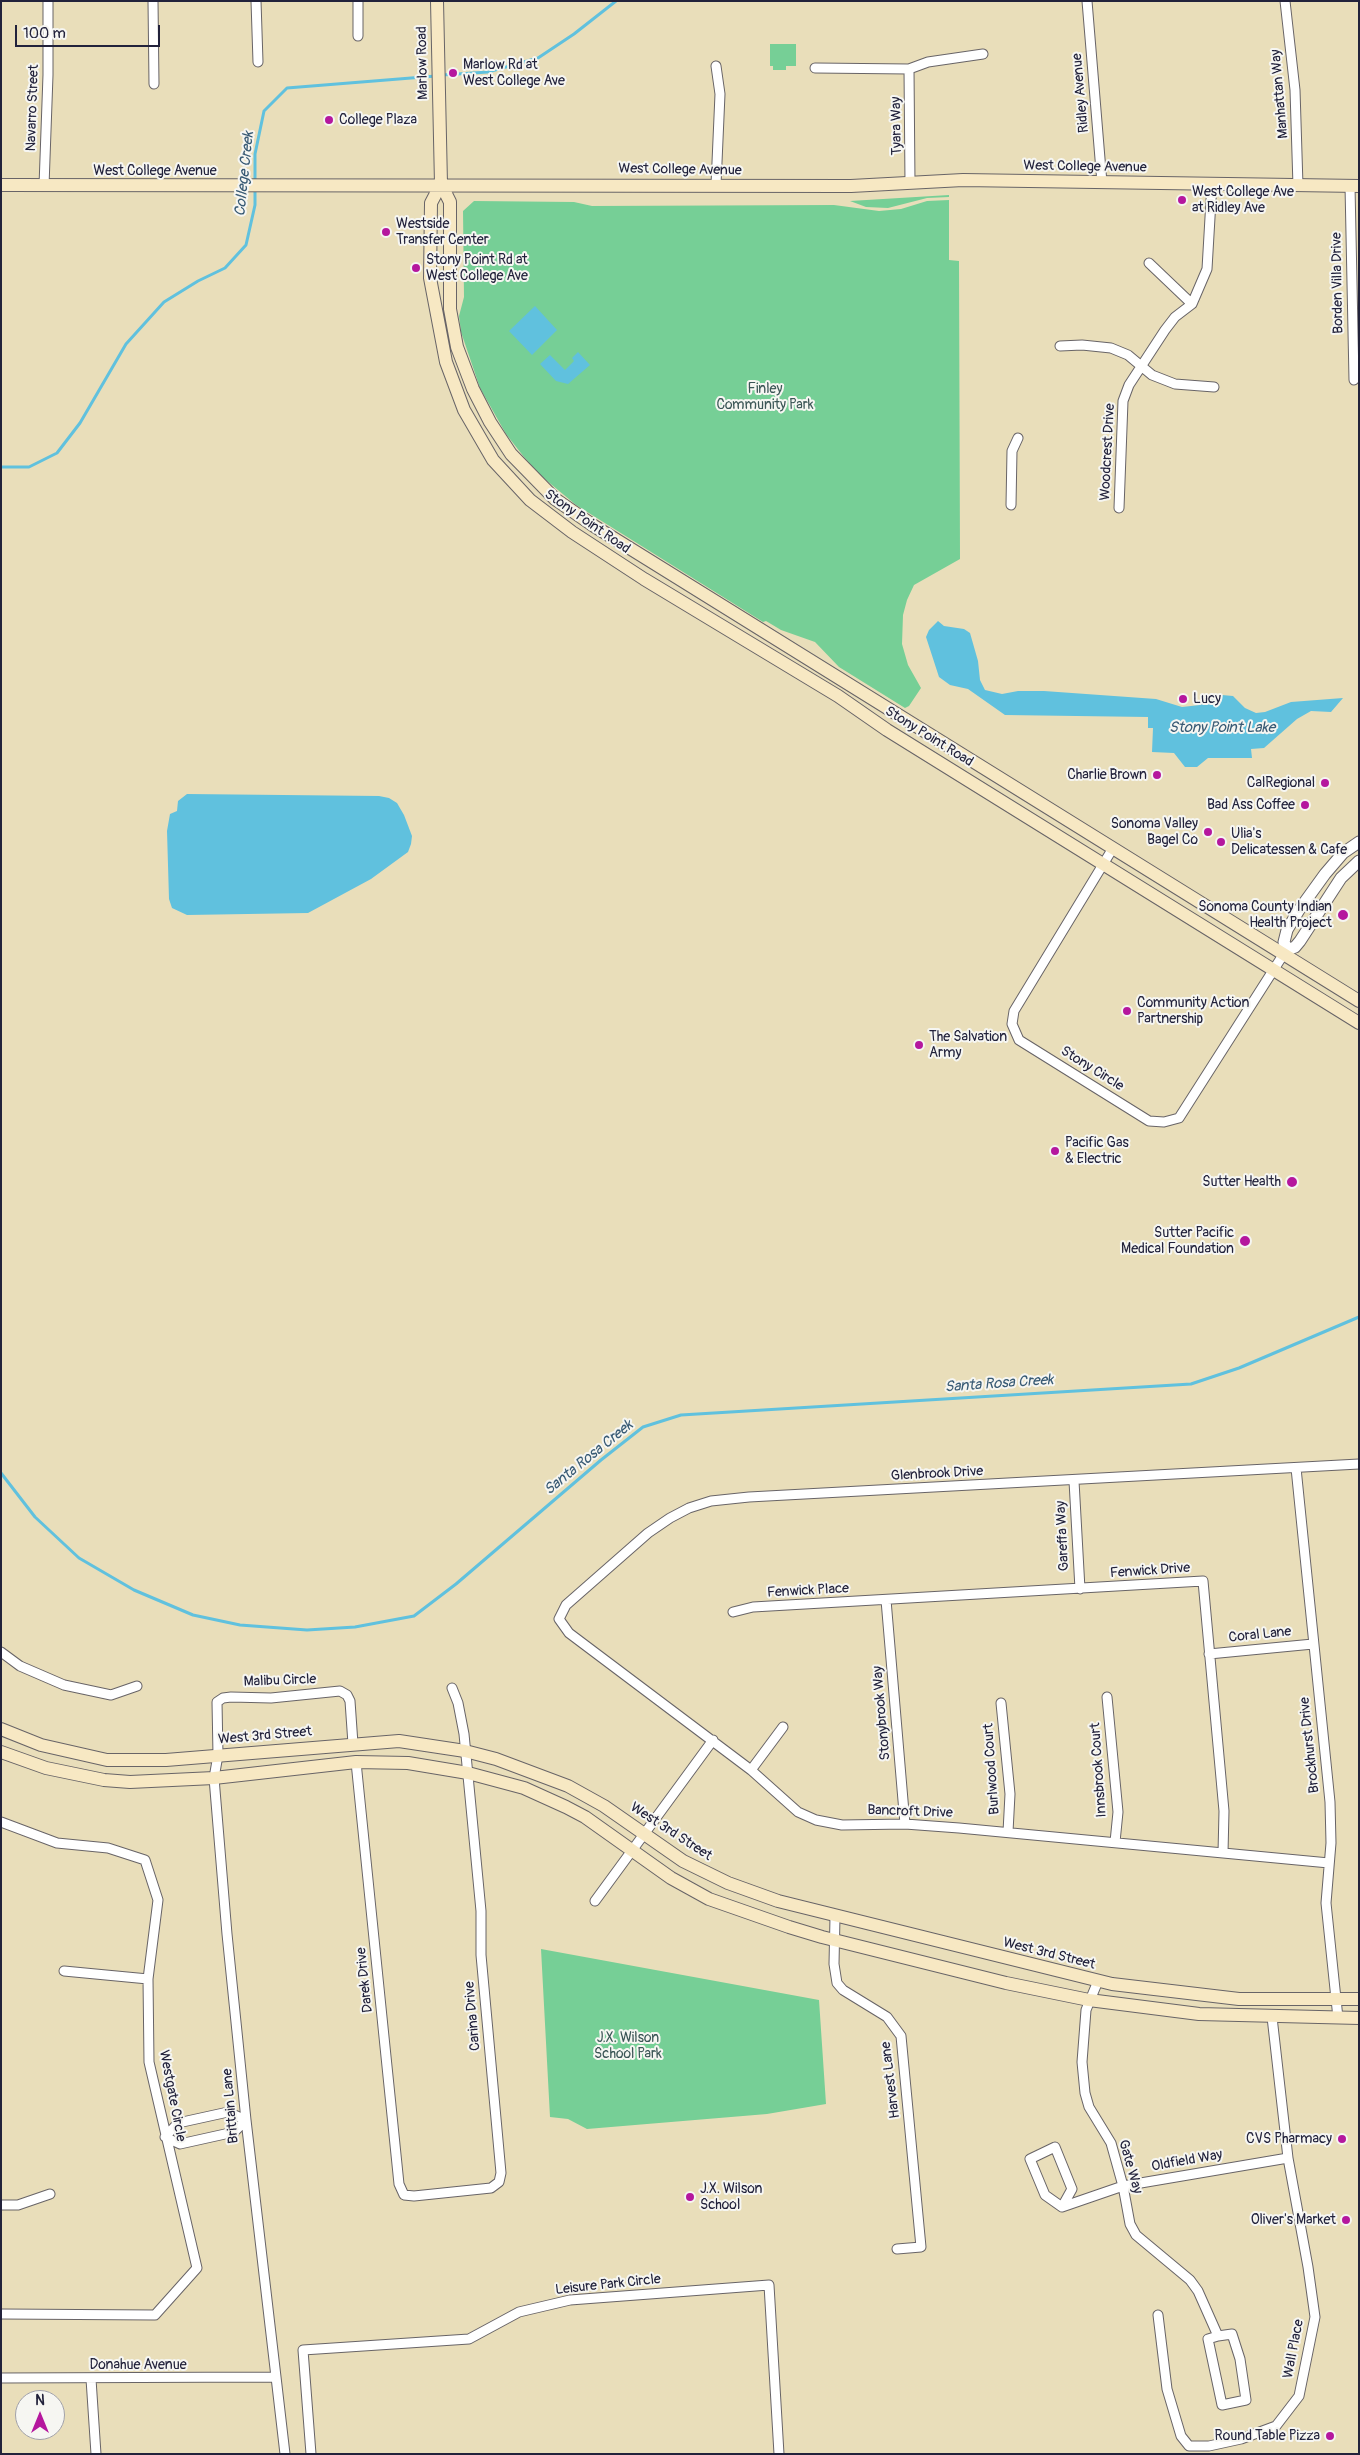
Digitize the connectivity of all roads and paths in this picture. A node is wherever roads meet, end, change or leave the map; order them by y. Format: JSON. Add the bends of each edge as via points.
{"nodes":[{"id":1,"x":48,"y":1,"type":"edge"},
{"id":2,"x":153,"y":1,"type":"edge"},
{"id":3,"x":256,"y":1,"type":"edge"},
{"id":4,"x":358,"y":1,"type":"edge"},
{"id":5,"x":437,"y":1,"type":"edge"},
{"id":6,"x":1087,"y":1,"type":"edge"},
{"id":7,"x":1285,"y":1,"type":"edge"},
{"id":8,"x":358,"y":36,"type":"dead end"},
{"id":9,"x":982,"y":54,"type":"dead end"},
{"id":10,"x":258,"y":62,"type":"dead end"},
{"id":11,"x":716,"y":66,"type":"dead end"},
{"id":12,"x":815,"y":68,"type":"dead end"},
{"id":13,"x":909,"y":69,"type":"junction"},
{"id":14,"x":154,"y":84,"type":"dead end"},
{"id":15,"x":910,"y":182,"type":"junction"},
{"id":16,"x":1102,"y":183,"type":"junction"},
{"id":17,"x":1212,"y":183,"type":"junction"},
{"id":18,"x":441,"y":184,"type":"junction"},
{"id":19,"x":1,"y":185,"type":"edge"},
{"id":20,"x":716,"y":185,"type":"junction"},
{"id":21,"x":44,"y":186,"type":"junction"},
{"id":22,"x":1298,"y":186,"type":"junction"},
{"id":23,"x":1354,"y":186,"type":"edge"},
{"id":24,"x":1149,"y":263,"type":"dead end"},
{"id":25,"x":1192,"y":304,"type":"junction"},
{"id":26,"x":436,"y":316,"type":"junction"},
{"id":27,"x":1060,"y":346,"type":"dead end"},
{"id":28,"x":1141,"y":367,"type":"junction"},
{"id":29,"x":1354,"y":380,"type":"dead end"},
{"id":30,"x":470,"y":382,"type":"junction"},
{"id":31,"x":1214,"y":387,"type":"dead end"},
{"id":32,"x":1018,"y":438,"type":"dead end"},
{"id":33,"x":1011,"y":506,"type":"dead end"},
{"id":34,"x":1119,"y":508,"type":"dead end"},
{"id":35,"x":1359,"y":842,"type":"edge"},
{"id":36,"x":1113,"y":848,"type":"junction"},
{"id":37,"x":1359,"y":861,"type":"edge"},
{"id":38,"x":1104,"y":864,"type":"junction"},
{"id":39,"x":1285,"y":952,"type":"junction"},
{"id":40,"x":1274,"y":971,"type":"junction"},
{"id":41,"x":1359,"y":1001,"type":"edge"},
{"id":42,"x":1359,"y":1023,"type":"edge"},
{"id":43,"x":1359,"y":1464,"type":"edge"},
{"id":44,"x":1296,"y":1468,"type":"junction"},
{"id":45,"x":1074,"y":1481,"type":"junction"},
{"id":46,"x":1080,"y":1589,"type":"junction"},
{"id":47,"x":886,"y":1600,"type":"junction"},
{"id":48,"x":732,"y":1612,"type":"dead end"},
{"id":49,"x":559,"y":1619,"type":"joint"},
{"id":50,"x":1313,"y":1644,"type":"junction"},
{"id":51,"x":1,"y":1652,"type":"edge"},
{"id":52,"x":1209,"y":1654,"type":"junction"},
{"id":53,"x":137,"y":1686,"type":"dead end"},
{"id":54,"x":452,"y":1688,"type":"dead end"},
{"id":55,"x":1107,"y":1696,"type":"dead end"},
{"id":56,"x":1001,"y":1703,"type":"dead end"},
{"id":57,"x":783,"y":1727,"type":"dead end"},
{"id":58,"x":1,"y":1729,"type":"edge"},
{"id":59,"x":713,"y":1740,"type":"junction"},
{"id":60,"x":353,"y":1744,"type":"junction"},
{"id":61,"x":465,"y":1751,"type":"junction"},
{"id":62,"x":1,"y":1752,"type":"edge"},
{"id":63,"x":218,"y":1755,"type":"junction"},
{"id":64,"x":356,"y":1762,"type":"junction"},
{"id":65,"x":751,"y":1770,"type":"junction"},
{"id":66,"x":468,"y":1773,"type":"junction"},
{"id":67,"x":214,"y":1778,"type":"junction"},
{"id":68,"x":1,"y":1822,"type":"edge"},
{"id":69,"x":905,"y":1824,"type":"junction"},
{"id":70,"x":1008,"y":1832,"type":"junction"},
{"id":71,"x":644,"y":1834,"type":"junction"},
{"id":72,"x":1116,"y":1842,"type":"junction"},
{"id":73,"x":631,"y":1851,"type":"junction"},
{"id":74,"x":1223,"y":1853,"type":"junction"},
{"id":75,"x":1329,"y":1863,"type":"junction"},
{"id":76,"x":595,"y":1901,"type":"dead end"},
{"id":77,"x":835,"y":1917,"type":"junction"},
{"id":78,"x":834,"y":1940,"type":"junction"},
{"id":79,"x":64,"y":1971,"type":"dead end"},
{"id":80,"x":148,"y":1979,"type":"junction"},
{"id":81,"x":1098,"y":1981,"type":"junction"},
{"id":82,"x":1359,"y":1999,"type":"edge"},
{"id":83,"x":1089,"y":2000,"type":"junction"},
{"id":84,"x":1337,"y":2000,"type":"junction"},
{"id":85,"x":1272,"y":2017,"type":"junction"},
{"id":86,"x":1338,"y":2018,"type":"junction"},
{"id":87,"x":1359,"y":2018,"type":"edge"},
{"id":88,"x":246,"y":2120,"type":"junction"},
{"id":89,"x":166,"y":2137,"type":"junction"},
{"id":90,"x":1288,"y":2158,"type":"junction"},
{"id":91,"x":1123,"y":2186,"type":"junction"},
{"id":92,"x":50,"y":2194,"type":"dead end"},
{"id":93,"x":404,"y":2195,"type":"joint"},
{"id":94,"x":1,"y":2205,"type":"edge"},
{"id":95,"x":1062,"y":2207,"type":"junction"},
{"id":96,"x":898,"y":2249,"type":"dead end"},
{"id":97,"x":1,"y":2314,"type":"edge"},
{"id":98,"x":1158,"y":2315,"type":"dead end"},
{"id":99,"x":1218,"y":2336,"type":"junction"},
{"id":100,"x":275,"y":2377,"type":"junction"},
{"id":101,"x":1,"y":2378,"type":"edge"},
{"id":102,"x":91,"y":2379,"type":"junction"},
{"id":103,"x":96,"y":2454,"type":"edge"},
{"id":104,"x":285,"y":2454,"type":"edge"},
{"id":105,"x":311,"y":2454,"type":"edge"},
{"id":106,"x":779,"y":2454,"type":"edge"}],
"edges":[{"from":1,"to":21,"type":"street","name":"Navarro Street"},
{"from":2,"to":14,"type":"street"},
{"from":3,"to":10,"type":"street"},
{"from":4,"to":8,"type":"street"},
{"from":5,"to":18,"type":"main road","name":"Marlow Road"},
{"from":6,"to":16,"type":"street","name":"Ridley Avenue"},
{"from":7,"to":22,"type":"street","name":"Manhattan Way","via":[[1295,90]]},
{"from":9,"to":13,"type":"street","via":[[928,62]]},
{"from":11,"to":20,"type":"street","via":[[720,94]]},
{"from":12,"to":13,"type":"street"},
{"from":13,"to":15,"type":"street","name":"Tyara Way"},
{"from":15,"to":16,"type":"main road","name":"West College Avenue"},
{"from":15,"to":20,"type":"main road","name":"West College Avenue","via":[[851,186]]},
{"from":16,"to":17,"type":"main road","name":"West College Avenue"},
{"from":17,"to":22,"type":"main road","name":"West College Avenue"},
{"from":17,"to":25,"type":"street","name":"Woodcrest Drive","via":[[1207,269]]},
{"from":18,"to":20,"type":"main road","name":"West College Avenue"},
{"from":18,"to":21,"type":"main road","name":"West College Avenue"},
{"from":18,"to":26,"type":"main road","name":"Stony Point Road","via":[[431,203],[430,278]]},
{"from":18,"to":30,"type":"main road","name":"Stony Point Road","via":[[450,202],[450,309],[457,347]]},
{"from":19,"to":21,"type":"main road","name":"West College Avenue"},
{"from":22,"to":23,"type":"main road","name":"West College Avenue"},
{"from":23,"to":29,"type":"street","name":"Borden Villa Drive"},
{"from":24,"to":25,"type":"street"},
{"from":25,"to":28,"type":"street","name":"Woodcrest Drive","via":[[1175,317]]},
{"from":26,"to":30,"type":"main road","via":[[444,326],[460,377]]},
{"from":26,"to":38,"type":"main road","name":"Stony Point Road","via":[[446,362],[464,410],[493,460],[530,500],[644,579],[838,696],[895,735]]},
{"from":27,"to":28,"type":"street","via":[[1111,348],[1128,355]]},
{"from":28,"to":31,"type":"street","via":[[1174,384]]},
{"from":28,"to":34,"type":"street","name":"Woodcrest Drive","via":[[1123,401]]},
{"from":30,"to":36,"type":"main road","name":"Stony Point Road","via":[[511,454],[555,499],[910,724]]},
{"from":32,"to":33,"type":"street","via":[[1012,451]]},
{"from":35,"to":39,"type":"street","via":[[1343,853],[1299,910],[1287,930]]},
{"from":36,"to":38,"type":"street","name":"Stony Circle"},
{"from":36,"to":39,"type":"main road","name":"Stony Point Road"},
{"from":37,"to":39,"type":"street","via":[[1341,878],[1300,941]]},
{"from":38,"to":40,"type":"main road","name":"Stony Point Road"},
{"from":38,"to":40,"type":"street","name":"Stony Circle","via":[[1014,1011],[1012,1024],[1019,1040],[1149,1121],[1179,1118]]},
{"from":39,"to":40,"type":"street","name":"Stony Circle"},
{"from":39,"to":41,"type":"main road","name":"Stony Point Road"},
{"from":40,"to":42,"type":"main road","name":"Stony Point Road"},
{"from":43,"to":44,"type":"street","name":"Glenbrook Drive"},
{"from":44,"to":45,"type":"street","name":"Glenbrook Drive"},
{"from":44,"to":50,"type":"street","name":"Brockhurst Drive"},
{"from":45,"to":46,"type":"street","name":"Gareffa Way"},
{"from":45,"to":49,"type":"street","name":"Glenbrook Drive","via":[[749,1497],[689,1508],[648,1533],[566,1605]]},
{"from":46,"to":47,"type":"street","name":"Fenwick Drive"},
{"from":46,"to":52,"type":"street","name":"Fenwick Drive","via":[[1203,1581]]},
{"from":47,"to":48,"type":"street","name":"Fenwick Place"},
{"from":47,"to":69,"type":"street","name":"Stonybrook Way"},
{"from":49,"to":59,"type":"street","name":"Bancroft Drive","via":[[569,1633]]},
{"from":50,"to":52,"type":"street","name":"Coral Lane"},
{"from":50,"to":75,"type":"street","name":"Brockhurst Drive","via":[[1330,1802]]},
{"from":51,"to":53,"type":"street","via":[[20,1666],[64,1685],[111,1695]]},
{"from":52,"to":74,"type":"street","name":"Fenwick Drive","via":[[1224,1811]]},
{"from":54,"to":61,"type":"street","name":"Carina Drive","via":[[458,1703]]},
{"from":55,"to":72,"type":"street","name":"Innsbrook Court","via":[[1118,1812]]},
{"from":56,"to":70,"type":"street","name":"Burlwood Court","via":[[1010,1794]]},
{"from":57,"to":65,"type":"street"},
{"from":58,"to":63,"type":"main road","name":"West 3rd Street","via":[[41,1745],[108,1760],[143,1762]]},
{"from":59,"to":65,"type":"street","name":"Bancroft Drive"},
{"from":59,"to":71,"type":"street"},
{"from":60,"to":61,"type":"main road","name":"West 3rd Street","via":[[399,1741]]},
{"from":60,"to":63,"type":"main road","name":"West 3rd Street"},
{"from":60,"to":63,"type":"street","name":"Malibu Circle","via":[[350,1701],[340,1691],[271,1698],[231,1697],[217,1702]]},
{"from":61,"to":66,"type":"street","name":"Carina Drive"},
{"from":61,"to":71,"type":"main road","name":"West 3rd Street","via":[[568,1786]]},
{"from":62,"to":67,"type":"main road","via":[[46,1768],[104,1780]]},
{"from":63,"to":67,"type":"street","name":"Brittain Lane"},
{"from":64,"to":66,"type":"main road","via":[[408,1763]]},
{"from":64,"to":67,"type":"main road"},
{"from":64,"to":93,"type":"street","name":"Darek Drive","via":[[399,2184]]},
{"from":65,"to":69,"type":"street","name":"Bancroft Drive","via":[[798,1812],[816,1820],[842,1825]]},
{"from":66,"to":73,"type":"main road","via":[[524,1788],[566,1807]]},
{"from":66,"to":93,"type":"street","name":"Carina Drive","via":[[501,2172],[499,2182],[491,2188]]},
{"from":67,"to":88,"type":"street","name":"Brittain Lane"},
{"from":68,"to":80,"type":"street","name":"Westgate Circle","via":[[57,1842],[108,1848],[145,1860],[158,1900]]},
{"from":69,"to":70,"type":"street","name":"Bancroft Drive"},
{"from":70,"to":72,"type":"street","name":"Bancroft Drive"},
{"from":71,"to":73,"type":"street"},
{"from":71,"to":77,"type":"main road","name":"West 3rd Street","via":[[683,1861],[728,1883]]},
{"from":72,"to":74,"type":"street","name":"Bancroft Drive"},
{"from":73,"to":76,"type":"street"},
{"from":73,"to":78,"type":"main road","via":[[709,1899]]},
{"from":74,"to":75,"type":"street","name":"Bancroft Drive"},
{"from":75,"to":84,"type":"street","name":"Brockhurst Drive","via":[[1326,1920]]},
{"from":77,"to":78,"type":"street","name":"Harvest Lane"},
{"from":77,"to":81,"type":"main road","name":"West 3rd Street"},
{"from":78,"to":83,"type":"main road"},
{"from":78,"to":96,"type":"street","name":"Harvest Lane","via":[[837,1983],[887,2017],[901,2036],[921,2247]]},
{"from":79,"to":80,"type":"street"},
{"from":80,"to":89,"type":"street","name":"Westgate Circle","via":[[149,2062]]},
{"from":81,"to":83,"type":"street","name":"Gate Way"},
{"from":81,"to":84,"type":"main road","name":"West 3rd Street","via":[[1239,1999]]},
{"from":82,"to":84,"type":"main road","name":"West 3rd Street"},
{"from":83,"to":85,"type":"main road","via":[[1199,2014]]},
{"from":83,"to":91,"type":"street","name":"Gate Way","via":[[1082,2062],[1085,2093],[1089,2107],[1111,2143]]},
{"from":84,"to":86,"type":"street","name":"Brockhurst Drive"},
{"from":85,"to":86,"type":"main road"},
{"from":85,"to":90,"type":"street","name":"Wall Place"},
{"from":86,"to":87,"type":"main road"},
{"from":88,"to":89,"type":"street","via":[[234,2132],[180,2144]]},
{"from":88,"to":89,"type":"street","via":[[228,2112],[178,2123]]},
{"from":88,"to":100,"type":"street","name":"Brittain Lane"},
{"from":89,"to":97,"type":"street","name":"Westgate Circle","via":[[197,2268],[155,2316]]},
{"from":90,"to":91,"type":"street","name":"Oldfield Way"},
{"from":90,"to":98,"type":"street","name":"Wall Place","via":[[1315,2317],[1299,2396],[1276,2426],[1241,2439],[1209,2446],[1190,2446],[1181,2436],[1167,2389]]},
{"from":91,"to":95,"type":"street","name":"Oldfield Way"},
{"from":91,"to":99,"type":"street","name":"Gate Way","via":[[1130,2224],[1136,2235],[1190,2280]]},
{"from":92,"to":94,"type":"street","via":[[18,2205]]},
{"from":95,"to":95,"type":"street","via":[[1045,2195],[1030,2158],[1055,2147],[1072,2189]]},
{"from":99,"to":99,"type":"street","via":[[1232,2334],[1240,2359],[1246,2400],[1222,2406],[1208,2339]]},
{"from":100,"to":102,"type":"street","name":"Donahue Avenue"},
{"from":100,"to":104,"type":"street","name":"Brittain Lane"},
{"from":101,"to":102,"type":"street","name":"Donahue Avenue"},
{"from":102,"to":103,"type":"street"},
{"from":105,"to":106,"type":"street","name":"Leisure Park Circle","via":[[303,2350],[470,2339],[519,2312],[570,2300],[769,2285]]}]}
